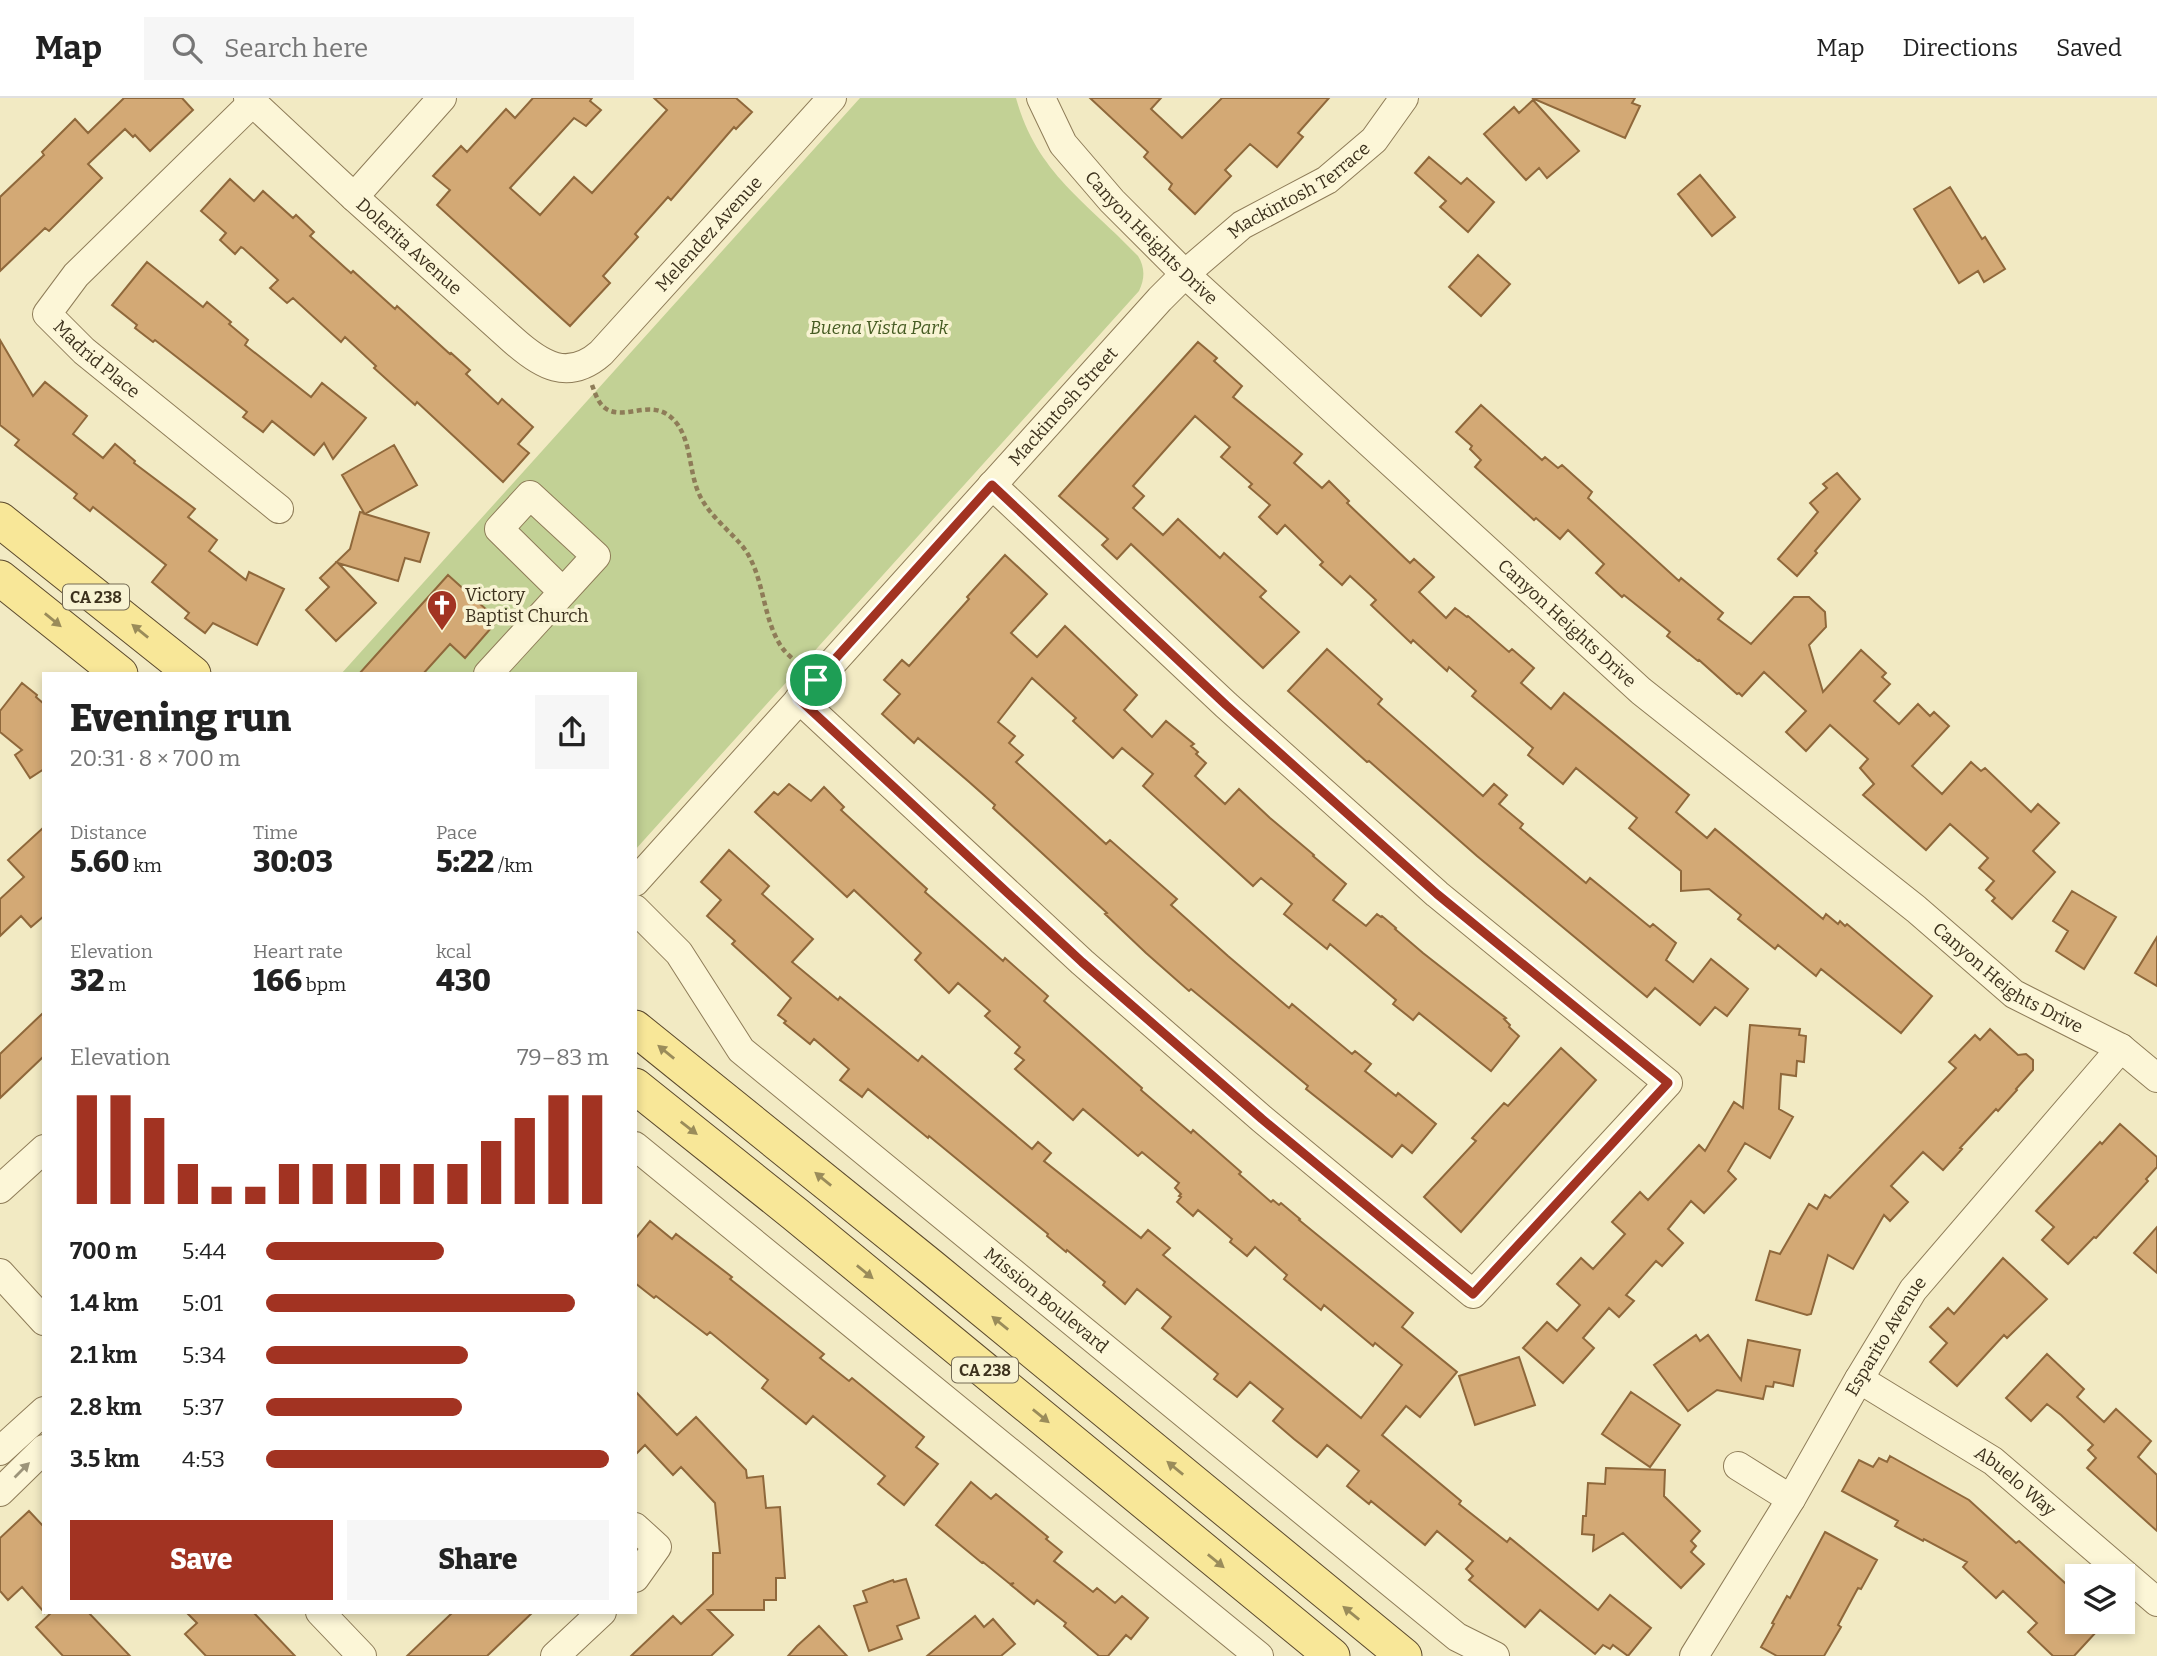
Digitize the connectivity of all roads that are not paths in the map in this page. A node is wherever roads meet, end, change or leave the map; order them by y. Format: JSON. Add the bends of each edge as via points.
{"nodes":[{"id":1,"x":442,"y":98,"type":"edge"},
{"id":2,"x":832,"y":98,"type":"edge"},
{"id":3,"x":1041,"y":98,"type":"edge"},
{"id":4,"x":1405,"y":98,"type":"edge"},
{"id":5,"x":250,"y":100,"type":"edge"},
{"id":6,"x":354,"y":197,"type":"junction"},
{"id":7,"x":1185,"y":274,"type":"junction"},
{"id":8,"x":583,"y":365,"type":"joint"},
{"id":9,"x":992,"y":485,"type":"junction"},
{"id":10,"x":279,"y":509,"type":"dead end"},
{"id":11,"x":0,"y":520,"type":"edge"},
{"id":12,"x":0,"y":578,"type":"edge"},
{"id":13,"x":563,"y":592,"type":"dead end"},
{"id":14,"x":118,"y":672,"type":"edge"},
{"id":15,"x":190,"y":672,"type":"edge"},
{"id":16,"x":490,"y":672,"type":"edge"},
{"id":17,"x":808,"y":690,"type":"junction"},
{"id":18,"x":637,"y":880,"type":"edge"},
{"id":19,"x":637,"y":911,"type":"edge"},
{"id":20,"x":637,"y":1030,"type":"edge"},
{"id":21,"x":2121,"y":1048,"type":"junction"},
{"id":22,"x":2157,"y":1078,"type":"edge"},
{"id":23,"x":637,"y":1088,"type":"edge"},
{"id":24,"x":637,"y":1148,"type":"edge"},
{"id":25,"x":42,"y":1151,"type":"edge"},
{"id":26,"x":0,"y":1189,"type":"edge"},
{"id":27,"x":0,"y":1273,"type":"edge"},
{"id":28,"x":42,"y":1319,"type":"edge"},
{"id":29,"x":1859,"y":1379,"type":"junction"},
{"id":30,"x":42,"y":1413,"type":"edge"},
{"id":31,"x":0,"y":1451,"type":"edge"},
{"id":32,"x":42,"y":1451,"type":"edge"},
{"id":33,"x":1738,"y":1466,"type":"dead end"},
{"id":34,"x":0,"y":1492,"type":"edge"},
{"id":35,"x":1791,"y":1499,"type":"junction"},
{"id":36,"x":637,"y":1529,"type":"edge"},
{"id":37,"x":637,"y":1575,"type":"edge"},
{"id":38,"x":2157,"y":1602,"type":"edge"},
{"id":39,"x":322,"y":1614,"type":"edge"},
{"id":40,"x":600,"y":1614,"type":"edge"},
{"id":41,"x":362,"y":1656,"type":"edge"},
{"id":42,"x":555,"y":1656,"type":"edge"},
{"id":43,"x":1259,"y":1656,"type":"edge"},
{"id":44,"x":1332,"y":1656,"type":"edge"},
{"id":45,"x":1404,"y":1656,"type":"edge"},
{"id":46,"x":1495,"y":1656,"type":"edge"},
{"id":47,"x":1696,"y":1656,"type":"edge"}],
"edges":[{"from":1,"to":6,"type":"street"},
{"from":2,"to":8,"type":"street","name":"Melendez Avenue","via":[[607,347]]},
{"from":3,"to":7,"type":"street","name":"Canyon Heights Drive","via":[[1063,144]]},
{"from":4,"to":7,"type":"street","name":"Mackintosh Terrace","via":[[1374,140],[1327,180],[1242,225]]},
{"from":5,"to":6,"type":"street","name":"Dolerita Avenue"},
{"from":5,"to":10,"type":"street","name":"Madrid Place","via":[[76,275],[47,314],[84,351]]},
{"from":6,"to":8,"type":"street","name":"Dolerita Avenue","via":[[529,354],[560,368]]},
{"from":7,"to":9,"type":"street","name":"Mackintosh Street"},
{"from":7,"to":21,"type":"street","name":"Canyon Heights Drive","via":[[1641,691],[1916,909],[2014,994]]},
{"from":9,"to":17,"type":"street","name":"Mackintosh Street"},
{"from":9,"to":17,"type":"street","via":[[1226,705],[1427,885],[1668,1083],[1473,1294],[1082,962]]},
{"from":15,"to":11,"type":"main road","number":"CA 238","one_way":true},
{"from":12,"to":14,"type":"main road","number":"CA 238","one_way":true},
{"from":13,"to":16,"type":"street"},
{"from":17,"to":18,"type":"street","name":"Mackintosh Street"},
{"from":19,"to":46,"type":"street","name":"Mission Boulevard","via":[[679,953],[741,1050],[1457,1637]]},
{"from":45,"to":20,"type":"main road","number":"CA 238","one_way":true},
{"from":21,"to":22,"type":"street","name":"Canyon Heights Drive"},
{"from":21,"to":29,"type":"street","name":"Esparito Avenue","via":[[1913,1290]]},
{"from":23,"to":44,"type":"main road","number":"CA 238","one_way":true},
{"from":24,"to":43,"type":"street"},
{"from":25,"to":26,"type":"street"},
{"from":27,"to":28,"type":"street"},
{"from":29,"to":35,"type":"street","name":"Esparito Avenue"},
{"from":29,"to":38,"type":"street","name":"Abuelo Way","via":[[1993,1461]]},
{"from":30,"to":31,"type":"street"},
{"from":34,"to":32,"type":"street","one_way":true},
{"from":33,"to":35,"type":"street"},
{"from":35,"to":47,"type":"street","name":"Esparito Avenue"},
{"from":36,"to":37,"type":"street","via":[[657,1548]]},
{"from":39,"to":41,"type":"street"},
{"from":40,"to":42,"type":"street"}]}
